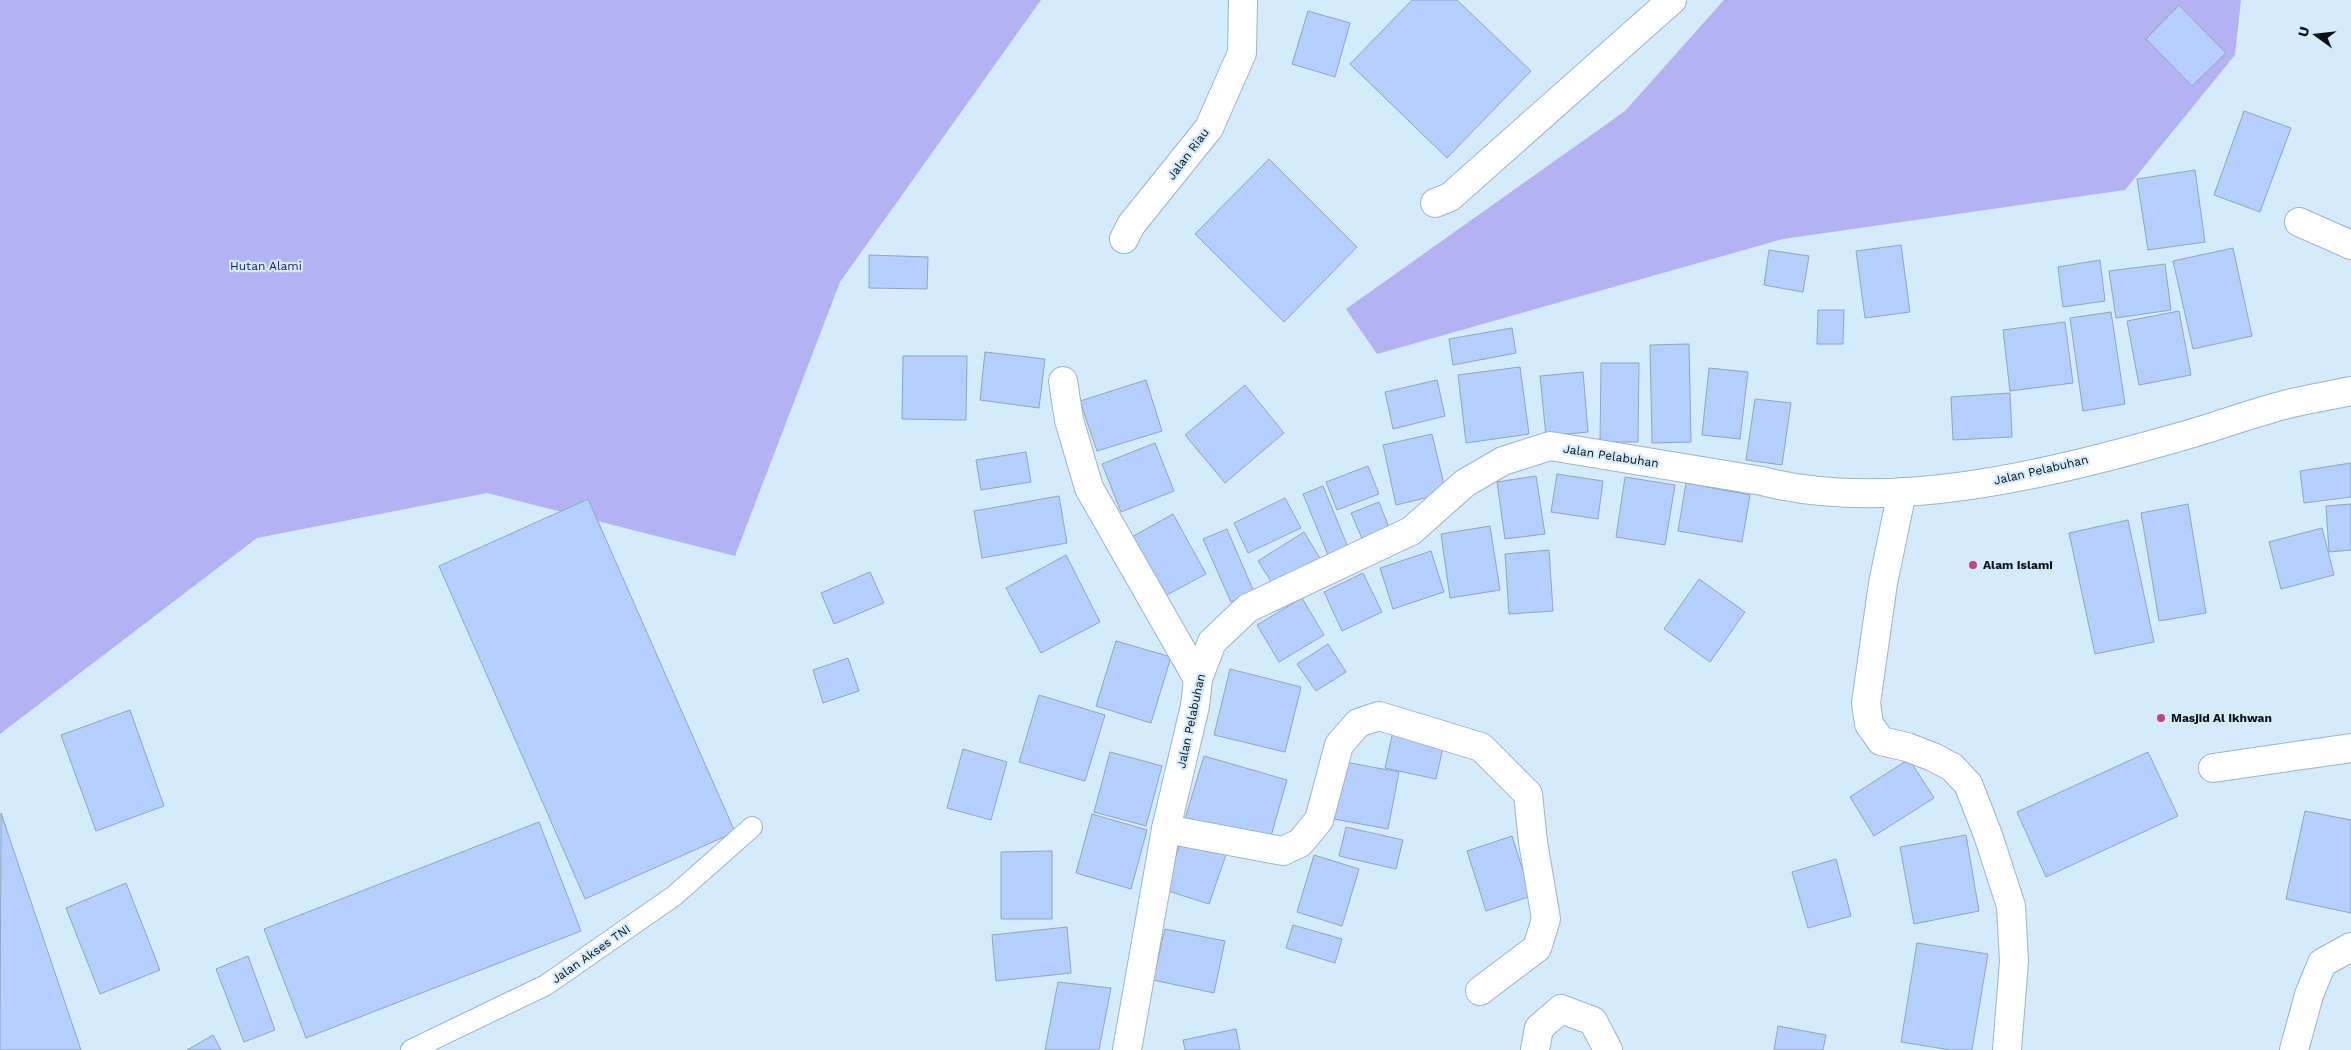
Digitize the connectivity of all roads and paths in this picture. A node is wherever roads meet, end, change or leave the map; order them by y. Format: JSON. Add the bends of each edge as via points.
{"nodes":[{"id":1,"x":1243,"y":0,"type":"edge"},
{"id":2,"x":1672,"y":0,"type":"edge"},
{"id":3,"x":1435,"y":203,"type":"dead end"},
{"id":4,"x":2299,"y":222,"type":"dead end"},
{"id":5,"x":1124,"y":239,"type":"dead end"},
{"id":6,"x":2351,"y":244,"type":"edge"},
{"id":7,"x":1064,"y":381,"type":"dead end"},
{"id":8,"x":2351,"y":391,"type":"edge"},
{"id":9,"x":1902,"y":492,"type":"junction"},
{"id":10,"x":1198,"y":679,"type":"junction"},
{"id":11,"x":2351,"y":748,"type":"edge"},
{"id":12,"x":2213,"y":768,"type":"dead end"},
{"id":13,"x":752,"y":827,"type":"dead end"},
{"id":14,"x":1166,"y":829,"type":"junction"},
{"id":15,"x":2351,"y":947,"type":"edge"},
{"id":16,"x":1480,"y":991,"type":"dead end"},
{"id":17,"x":411,"y":1050,"type":"edge"},
{"id":18,"x":1126,"y":1050,"type":"edge"},
{"id":19,"x":1535,"y":1050,"type":"edge"},
{"id":20,"x":1608,"y":1050,"type":"edge"},
{"id":21,"x":2007,"y":1050,"type":"edge"},
{"id":22,"x":2294,"y":1050,"type":"edge"}],
"edges":[{"from":1,"to":5,"type":"street","name":"Jalan Riau","via":[[1242,53],[1209,128],[1131,225]]},
{"from":2,"to":3,"type":"street","via":[[1450,196]]},
{"from":4,"to":6,"type":"street"},
{"from":7,"to":10,"type":"street","via":[[1069,420],[1089,488]]},
{"from":8,"to":9,"type":"street","name":"Jalan Pelabuhan","via":[[2285,405],[2171,439],[2010,480]]},
{"from":9,"to":10,"type":"street","name":"Jalan Pelabuhan","via":[[1883,495],[1790,488],[1550,446],[1503,461],[1465,483],[1411,531],[1248,608],[1212,642]]},
{"from":9,"to":21,"type":"street","via":[[1870,665],[1866,703],[1868,724],[1881,742],[1907,747],[1932,757],[1952,767],[1968,784],[2011,906],[2014,961]]},
{"from":10,"to":14,"type":"street","name":"Jalan Pelabuhan","via":[[1195,706]]},
{"from":11,"to":12,"type":"street"},
{"from":13,"to":17,"type":"lane","name":"Jalan Akses TNI","via":[[674,896],[546,985]]},
{"from":14,"to":16,"type":"street","via":[[1283,851],[1300,843],[1319,820],[1339,745],[1358,723],[1379,716],[1481,746],[1528,794],[1546,919],[1537,948]]},
{"from":14,"to":18,"type":"street","name":"Jalan Pelabuhan"},
{"from":15,"to":22,"type":"street","via":[[2322,963],[2309,995]]},
{"from":19,"to":20,"type":"street","via":[[1539,1028],[1561,1009],[1593,1021]]}]}
